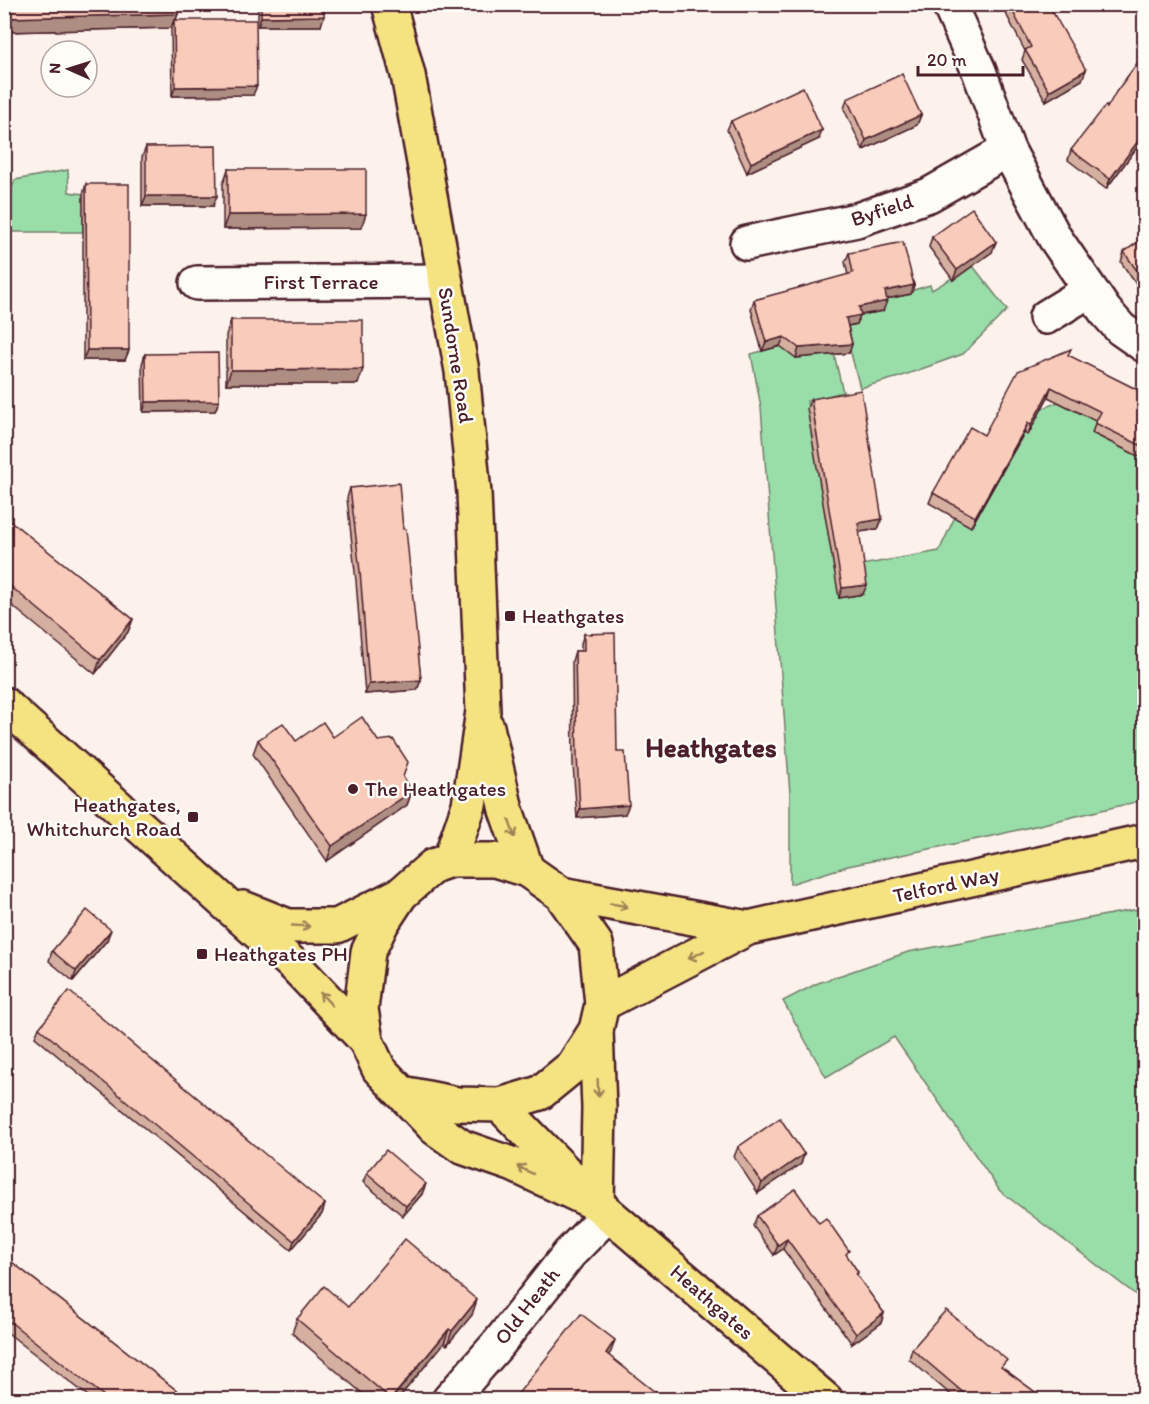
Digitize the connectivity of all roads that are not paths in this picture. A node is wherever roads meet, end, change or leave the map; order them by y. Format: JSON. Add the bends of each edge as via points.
{"nodes":[{"id":1,"x":389,"y":4,"type":"edge"},
{"id":2,"x":949,"y":4,"type":"edge"},
{"id":3,"x":1008,"y":150,"type":"junction"},
{"id":4,"x":747,"y":243,"type":"dead end"},
{"id":5,"x":445,"y":281,"type":"junction"},
{"id":6,"x":197,"y":283,"type":"dead end"},
{"id":7,"x":1090,"y":290,"type":"junction"},
{"id":8,"x":1046,"y":317,"type":"dead end"},
{"id":9,"x":1144,"y":345,"type":"edge"},
{"id":10,"x":4,"y":704,"type":"edge"},
{"id":11,"x":483,"y":711,"type":"junction"},
{"id":12,"x":1144,"y":841,"type":"edge"},
{"id":13,"x":450,"y":860,"type":"junction"},
{"id":14,"x":527,"y":870,"type":"junction"},
{"id":15,"x":401,"y":894,"type":"junction"},
{"id":16,"x":561,"y":894,"type":"junction"},
{"id":17,"x":226,"y":902,"type":"junction"},
{"id":18,"x":748,"y":928,"type":"junction"},
{"id":19,"x":599,"y":1017,"type":"junction"},
{"id":20,"x":366,"y":1041,"type":"junction"},
{"id":21,"x":402,"y":1093,"type":"junction"},
{"id":22,"x":500,"y":1106,"type":"junction"},
{"id":23,"x":602,"y":1209,"type":"junction"},
{"id":24,"x":449,"y":1400,"type":"edge"},
{"id":25,"x":826,"y":1400,"type":"edge"}],
"edges":[{"from":1,"to":5,"type":"main road","name":"Sundorne Road","via":[[408,75]]},
{"from":2,"to":3,"type":"street","via":[[980,71]]},
{"from":3,"to":4,"type":"street","name":"Byfield","via":[[929,195],[857,220]]},
{"from":3,"to":7,"type":"street","via":[[1055,238]]},
{"from":5,"to":6,"type":"street","name":"First Terrace"},
{"from":5,"to":11,"type":"main road","name":"Sundorne Road","via":[[462,371],[474,493]]},
{"from":7,"to":8,"type":"street"},
{"from":7,"to":9,"type":"street","via":[[1121,329]]},
{"from":10,"to":17,"type":"main road"},
{"from":11,"to":13,"type":"main road","name":"Sundorne Road","via":[[469,805]]},
{"from":11,"to":14,"type":"main road","name":"Sundorne Road","one_way":true,"via":[[506,810]]},
{"from":12,"to":18,"type":"main road","name":"Telford Way"},
{"from":13,"to":14,"type":"main road","via":[[495,860]]},
{"from":13,"to":15,"type":"main road","via":[[433,866]]},
{"from":14,"to":16,"type":"main road"},
{"from":17,"to":15,"type":"main road","one_way":true,"via":[[288,926],[337,926]]},
{"from":15,"to":20,"type":"main road","via":[[368,952],[361,1010]]},
{"from":16,"to":18,"type":"main road","name":"Telford Way","one_way":true},
{"from":16,"to":19,"type":"main road","via":[[596,944]]},
{"from":20,"to":17,"type":"main road","one_way":true,"via":[[296,967]]},
{"from":18,"to":19,"type":"main road","name":"Telford Way","one_way":true},
{"from":19,"to":22,"type":"main road","via":[[573,1066],[540,1093]]},
{"from":19,"to":23,"type":"main road","one_way":true},
{"from":20,"to":21,"type":"main road","via":[[379,1070]]},
{"from":21,"to":22,"type":"main road","via":[[457,1104]]},
{"from":23,"to":21,"type":"main road","one_way":true,"via":[[514,1165],[462,1147],[435,1128]]},
{"from":22,"to":23,"type":"main road","name":"Heathgates"},
{"from":23,"to":24,"type":"street","name":"Old Heath"},
{"from":23,"to":25,"type":"main road","name":"Heathgates"}]}
